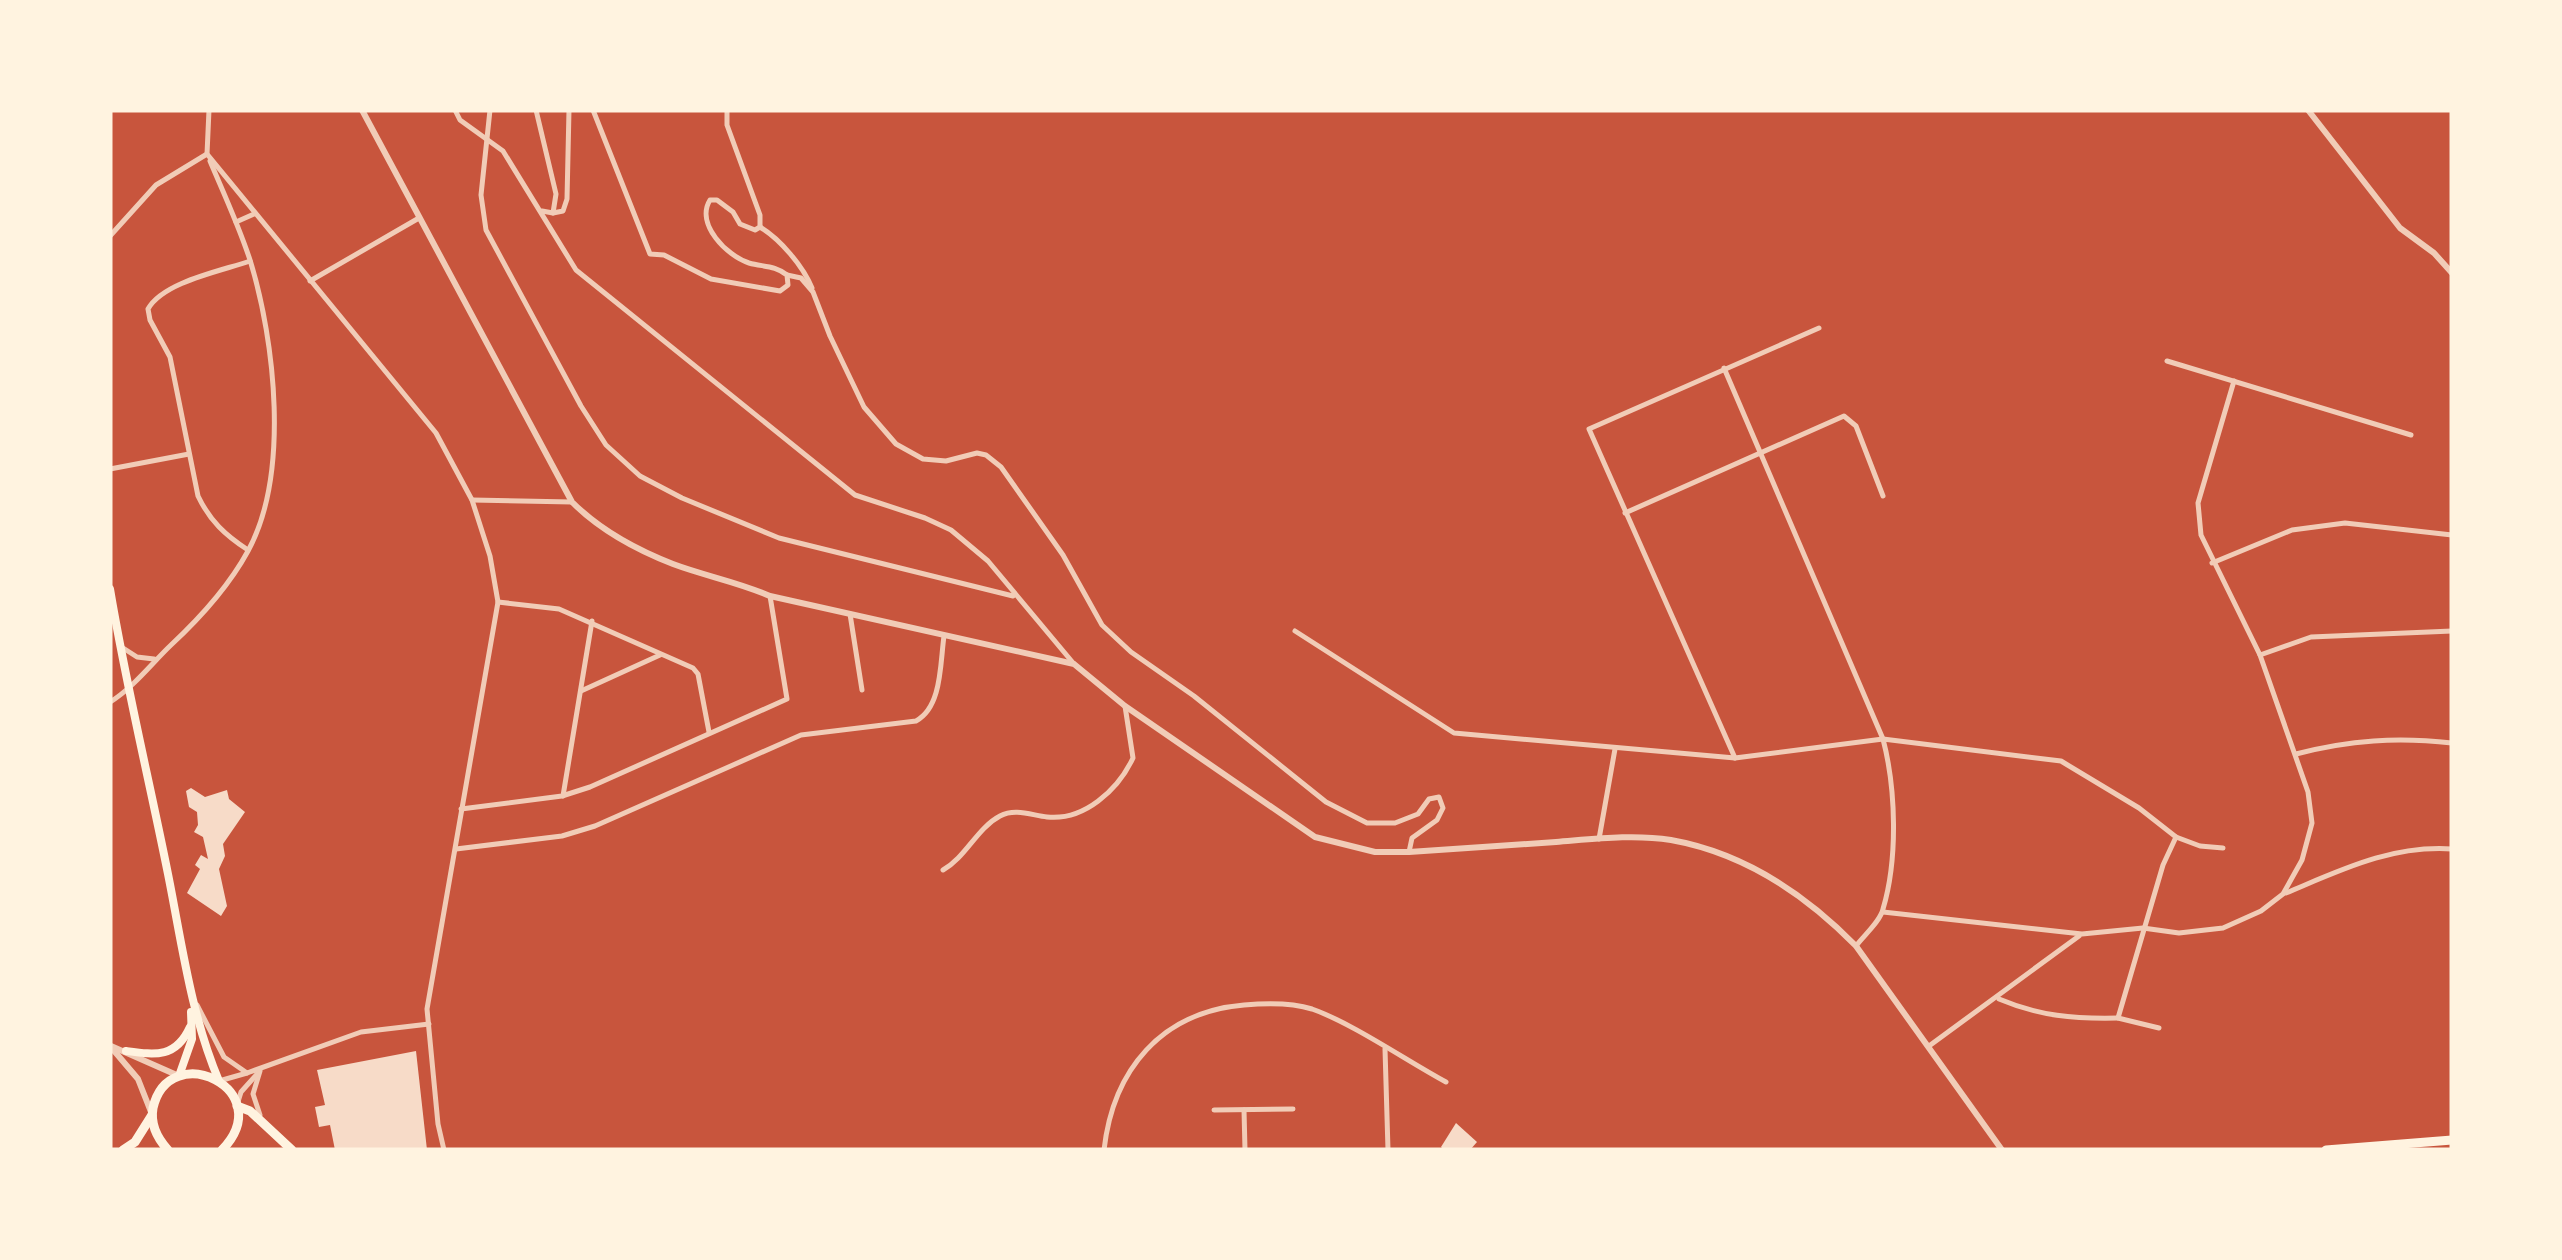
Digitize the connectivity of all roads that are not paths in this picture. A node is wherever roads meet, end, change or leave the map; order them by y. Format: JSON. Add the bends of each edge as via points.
{"nodes":[{"id":1,"x":209,"y":110,"type":"edge"},
{"id":2,"x":362,"y":110,"type":"edge"},
{"id":3,"x":455,"y":110,"type":"edge"},
{"id":4,"x":490,"y":110,"type":"edge"},
{"id":5,"x":536,"y":110,"type":"edge"},
{"id":6,"x":569,"y":110,"type":"edge"},
{"id":7,"x":592,"y":110,"type":"edge"},
{"id":8,"x":726,"y":110,"type":"edge"},
{"id":9,"x":2308,"y":110,"type":"edge"},
{"id":10,"x":488,"y":139,"type":"junction"},
{"id":11,"x":207,"y":154,"type":"junction"},
{"id":12,"x":542,"y":211,"type":"junction"},
{"id":13,"x":554,"y":213,"type":"junction"},
{"id":14,"x":254,"y":214,"type":"junction"},
{"id":15,"x":419,"y":218,"type":"junction"},
{"id":16,"x":236,"y":222,"type":"junction"},
{"id":17,"x":760,"y":227,"type":"junction"},
{"id":18,"x":110,"y":236,"type":"edge"},
{"id":19,"x":250,"y":261,"type":"junction"},
{"id":20,"x":2452,"y":273,"type":"edge"},
{"id":21,"x":787,"y":275,"type":"junction"},
{"id":22,"x":310,"y":281,"type":"junction"},
{"id":23,"x":813,"y":292,"type":"junction"},
{"id":24,"x":1820,"y":328,"type":"dead end"},
{"id":25,"x":2167,"y":360,"type":"dead end"},
{"id":26,"x":1724,"y":368,"type":"junction"},
{"id":27,"x":2234,"y":381,"type":"junction"},
{"id":28,"x":2411,"y":434,"type":"dead end"},
{"id":29,"x":1762,"y":452,"type":"junction"},
{"id":30,"x":189,"y":454,"type":"junction"},
{"id":31,"x":110,"y":470,"type":"edge"},
{"id":32,"x":1883,"y":496,"type":"dead end"},
{"id":33,"x":472,"y":500,"type":"junction"},
{"id":34,"x":572,"y":502,"type":"junction"},
{"id":35,"x":1625,"y":513,"type":"junction"},
{"id":36,"x":2452,"y":535,"type":"edge"},
{"id":37,"x":248,"y":551,"type":"junction"},
{"id":38,"x":2212,"y":562,"type":"junction"},
{"id":39,"x":110,"y":589,"type":"edge"},
{"id":40,"x":770,"y":596,"type":"junction"},
{"id":41,"x":1014,"y":596,"type":"junction"},
{"id":42,"x":498,"y":602,"type":"junction"},
{"id":43,"x":850,"y":614,"type":"junction"},
{"id":44,"x":592,"y":621,"type":"junction"},
{"id":45,"x":2452,"y":631,"type":"edge"},
{"id":46,"x":1295,"y":632,"type":"dead end"},
{"id":47,"x":944,"y":633,"type":"junction"},
{"id":48,"x":120,"y":646,"type":"junction"},
{"id":49,"x":661,"y":655,"type":"junction"},
{"id":50,"x":2260,"y":655,"type":"junction"},
{"id":51,"x":156,"y":658,"type":"junction"},
{"id":52,"x":1074,"y":664,"type":"junction"},
{"id":53,"x":127,"y":688,"type":"junction"},
{"id":54,"x":862,"y":690,"type":"dead end"},
{"id":55,"x":581,"y":692,"type":"junction"},
{"id":56,"x":110,"y":702,"type":"edge"},
{"id":57,"x":1125,"y":706,"type":"junction"},
{"id":58,"x":709,"y":732,"type":"junction"},
{"id":59,"x":1882,"y":738,"type":"junction"},
{"id":60,"x":2452,"y":743,"type":"edge"},
{"id":61,"x":1615,"y":749,"type":"junction"},
{"id":62,"x":2296,"y":754,"type":"junction"},
{"id":63,"x":1735,"y":758,"type":"junction"},
{"id":64,"x":562,"y":796,"type":"junction"},
{"id":65,"x":461,"y":808,"type":"junction"},
{"id":66,"x":2176,"y":837,"type":"junction"},
{"id":67,"x":1599,"y":839,"type":"junction"},
{"id":68,"x":2223,"y":848,"type":"dead end"},
{"id":69,"x":456,"y":849,"type":"junction"},
{"id":70,"x":2452,"y":849,"type":"edge"},
{"id":71,"x":1409,"y":852,"type":"junction"},
{"id":72,"x":943,"y":870,"type":"dead end"},
{"id":73,"x":2283,"y":894,"type":"junction"},
{"id":74,"x":1883,"y":912,"type":"junction"},
{"id":75,"x":2144,"y":928,"type":"junction"},
{"id":76,"x":2082,"y":934,"type":"junction"},
{"id":77,"x":1856,"y":946,"type":"junction"},
{"id":78,"x":191,"y":992,"type":"junction"},
{"id":79,"x":1997,"y":999,"type":"junction"},
{"id":80,"x":2118,"y":1018,"type":"junction"},
{"id":81,"x":192,"y":1023,"type":"junction"},
{"id":82,"x":430,"y":1024,"type":"junction"},
{"id":83,"x":2159,"y":1028,"type":"dead end"},
{"id":84,"x":1929,"y":1046,"type":"junction"},
{"id":85,"x":1385,"y":1049,"type":"junction"},
{"id":86,"x":126,"y":1052,"type":"junction"},
{"id":87,"x":260,"y":1071,"type":"junction"},
{"id":88,"x":247,"y":1073,"type":"junction"},
{"id":89,"x":179,"y":1076,"type":"junction"},
{"id":90,"x":219,"y":1081,"type":"junction"},
{"id":91,"x":1446,"y":1082,"type":"dead end"},
{"id":92,"x":237,"y":1106,"type":"junction"},
{"id":93,"x":1293,"y":1108,"type":"dead end"},
{"id":94,"x":1214,"y":1110,"type":"dead end"},
{"id":95,"x":1244,"y":1110,"type":"junction"},
{"id":96,"x":152,"y":1115,"type":"junction"},
{"id":97,"x":266,"y":1126,"type":"junction"},
{"id":98,"x":2452,"y":1140,"type":"edge"},
{"id":99,"x":123,"y":1150,"type":"edge"},
{"id":100,"x":168,"y":1150,"type":"edge"},
{"id":101,"x":222,"y":1150,"type":"edge"},
{"id":102,"x":292,"y":1150,"type":"edge"},
{"id":103,"x":444,"y":1150,"type":"edge"},
{"id":104,"x":1104,"y":1150,"type":"edge"},
{"id":105,"x":1245,"y":1150,"type":"edge"},
{"id":106,"x":1388,"y":1150,"type":"edge"},
{"id":107,"x":2002,"y":1150,"type":"edge"},
{"id":108,"x":2326,"y":1150,"type":"edge"}],
"edges":[{"from":1,"to":11,"type":"street"},
{"from":2,"to":15,"type":"street"},
{"from":3,"to":10,"type":"street"},
{"from":4,"to":10,"type":"street"},
{"from":5,"to":13,"type":"street","via":[[556,194]]},
{"from":6,"to":13,"type":"street","via":[[568,199]]},
{"from":7,"to":21,"type":"street","via":[[650,254],[664,254],[711,279],[764,289],[780,291]]},
{"from":8,"to":17,"type":"street"},
{"from":9,"to":20,"type":"street","via":[[2400,228]]},
{"from":10,"to":12,"type":"street","via":[[503,150]]},
{"from":10,"to":41,"type":"street","via":[[481,196],[486,230],[580,406],[606,445],[640,476],[780,538]]},
{"from":11,"to":14,"type":"street"},
{"from":11,"to":16,"type":"street"},
{"from":11,"to":18,"type":"street","via":[[156,185]]},
{"from":12,"to":13,"type":"street"},
{"from":12,"to":41,"type":"street","via":[[576,270],[620,308],[855,495],[951,530]]},
{"from":14,"to":16,"type":"street"},
{"from":14,"to":22,"type":"street"},
{"from":15,"to":22,"type":"street"},
{"from":15,"to":34,"type":"street"},
{"from":16,"to":19,"type":"street"},
{"from":17,"to":21,"type":"street","via":[[740,224],[717,200],[705,206],[710,228],[731,254]]},
{"from":17,"to":23,"type":"street","via":[[807,276]]},
{"from":19,"to":30,"type":"street","via":[[165,290],[148,308],[170,357]]},
{"from":19,"to":37,"type":"street","via":[[268,349],[272,471]]},
{"from":21,"to":23,"type":"street","via":[[801,278]]},
{"from":22,"to":33,"type":"street","via":[[436,434]]},
{"from":23,"to":71,"type":"street","via":[[864,407],[896,444],[946,461],[986,454],[1063,555],[1102,625],[1131,652],[1326,802],[1367,823],[1395,824],[1439,797],[1437,820],[1412,838]]},
{"from":24,"to":26,"type":"street"},
{"from":25,"to":27,"type":"street"},
{"from":26,"to":29,"type":"street"},
{"from":26,"to":35,"type":"street","via":[[1589,429]]},
{"from":27,"to":28,"type":"street"},
{"from":27,"to":38,"type":"street","via":[[2198,503]]},
{"from":29,"to":32,"type":"street","via":[[1844,416],[1856,426]]},
{"from":29,"to":35,"type":"street"},
{"from":29,"to":59,"type":"street"},
{"from":30,"to":31,"type":"street"},
{"from":30,"to":37,"type":"street","via":[[207,514]]},
{"from":33,"to":34,"type":"street"},
{"from":33,"to":42,"type":"street"},
{"from":34,"to":40,"type":"street","via":[[591,521],[672,564]]},
{"from":35,"to":63,"type":"street"},
{"from":36,"to":38,"type":"street","via":[[2346,523],[2292,530]]},
{"from":37,"to":51,"type":"street","via":[[201,617]]},
{"from":38,"to":50,"type":"street"},
{"from":39,"to":48,"type":"main road"},
{"from":40,"to":43,"type":"street"},
{"from":40,"to":58,"type":"street","via":[[788,699]]},
{"from":41,"to":52,"type":"street"},
{"from":42,"to":44,"type":"street","via":[[559,609]]},
{"from":42,"to":65,"type":"street"},
{"from":43,"to":47,"type":"street"},
{"from":43,"to":54,"type":"street"},
{"from":44,"to":49,"type":"street"},
{"from":44,"to":55,"type":"street"},
{"from":45,"to":50,"type":"street","via":[[2312,637]]},
{"from":46,"to":61,"type":"street","via":[[1454,733]]},
{"from":47,"to":52,"type":"street"},
{"from":47,"to":69,"type":"street","via":[[934,704],[916,722],[801,735],[595,826]]},
{"from":48,"to":51,"type":"street","via":[[143,659]]},
{"from":48,"to":53,"type":"main road"},
{"from":49,"to":55,"type":"street"},
{"from":49,"to":58,"type":"street","via":[[698,674]]},
{"from":50,"to":62,"type":"street"},
{"from":51,"to":53,"type":"street"},
{"from":52,"to":57,"type":"street"},
{"from":53,"to":56,"type":"street"},
{"from":53,"to":78,"type":"main road"},
{"from":55,"to":64,"type":"street"},
{"from":57,"to":71,"type":"street","via":[[1315,837],[1375,852]]},
{"from":57,"to":72,"type":"street","via":[[1134,758],[1110,792],[1090,807],[1054,818],[1002,814]]},
{"from":58,"to":64,"type":"street"},
{"from":59,"to":63,"type":"street"},
{"from":59,"to":66,"type":"street","via":[[2061,761]]},
{"from":59,"to":74,"type":"street","via":[[1893,816]]},
{"from":60,"to":62,"type":"street","via":[[2384,738]]},
{"from":61,"to":63,"type":"street"},
{"from":61,"to":67,"type":"street"},
{"from":62,"to":73,"type":"street","via":[[2312,822]]},
{"from":64,"to":65,"type":"street"},
{"from":65,"to":69,"type":"street"},
{"from":66,"to":68,"type":"street"},
{"from":66,"to":75,"type":"street"},
{"from":67,"to":71,"type":"street"},
{"from":67,"to":77,"type":"street","via":[[1670,840],[1722,853],[1786,885]]},
{"from":69,"to":82,"type":"street"},
{"from":70,"to":73,"type":"street","via":[[2379,854]]},
{"from":73,"to":75,"type":"street","via":[[2223,928]]},
{"from":74,"to":76,"type":"street"},
{"from":74,"to":77,"type":"street"},
{"from":75,"to":76,"type":"street"},
{"from":75,"to":80,"type":"street"},
{"from":76,"to":79,"type":"street"},
{"from":77,"to":84,"type":"street"},
{"from":78,"to":81,"type":"main road"},
{"from":78,"to":88,"type":"street","via":[[224,1057]]},
{"from":78,"to":90,"type":"main road"},
{"from":79,"to":80,"type":"street","via":[[2032,1013]]},
{"from":79,"to":84,"type":"street"},
{"from":80,"to":83,"type":"street"},
{"from":81,"to":86,"type":"main road","via":[[171,1052]]},
{"from":81,"to":89,"type":"main road"},
{"from":82,"to":87,"type":"street","via":[[361,1032]]},
{"from":82,"to":103,"type":"street"},
{"from":84,"to":107,"type":"street"},
{"from":85,"to":91,"type":"street"},
{"from":85,"to":104,"type":"street","via":[[1311,1009],[1272,1002],[1187,1018],[1128,1070]]},
{"from":85,"to":106,"type":"street"},
{"from":86,"to":89,"type":"street"},
{"from":86,"to":96,"type":"street","via":[[110,1046],[138,1078]]},
{"from":87,"to":88,"type":"street"},
{"from":87,"to":92,"type":"street"},
{"from":87,"to":97,"type":"street","via":[[253,1094]]},
{"from":88,"to":90,"type":"street"},
{"from":89,"to":90,"type":"main road","via":[[206,1074]]},
{"from":89,"to":96,"type":"main road","via":[[160,1091]]},
{"from":90,"to":92,"type":"main road"},
{"from":92,"to":97,"type":"main road"},
{"from":92,"to":101,"type":"main road","via":[[236,1130]]},
{"from":93,"to":95,"type":"street"},
{"from":94,"to":95,"type":"street"},
{"from":95,"to":105,"type":"street"},
{"from":96,"to":99,"type":"main road"},
{"from":96,"to":100,"type":"main road"},
{"from":97,"to":102,"type":"main road"},
{"from":98,"to":108,"type":"main road"}]}
